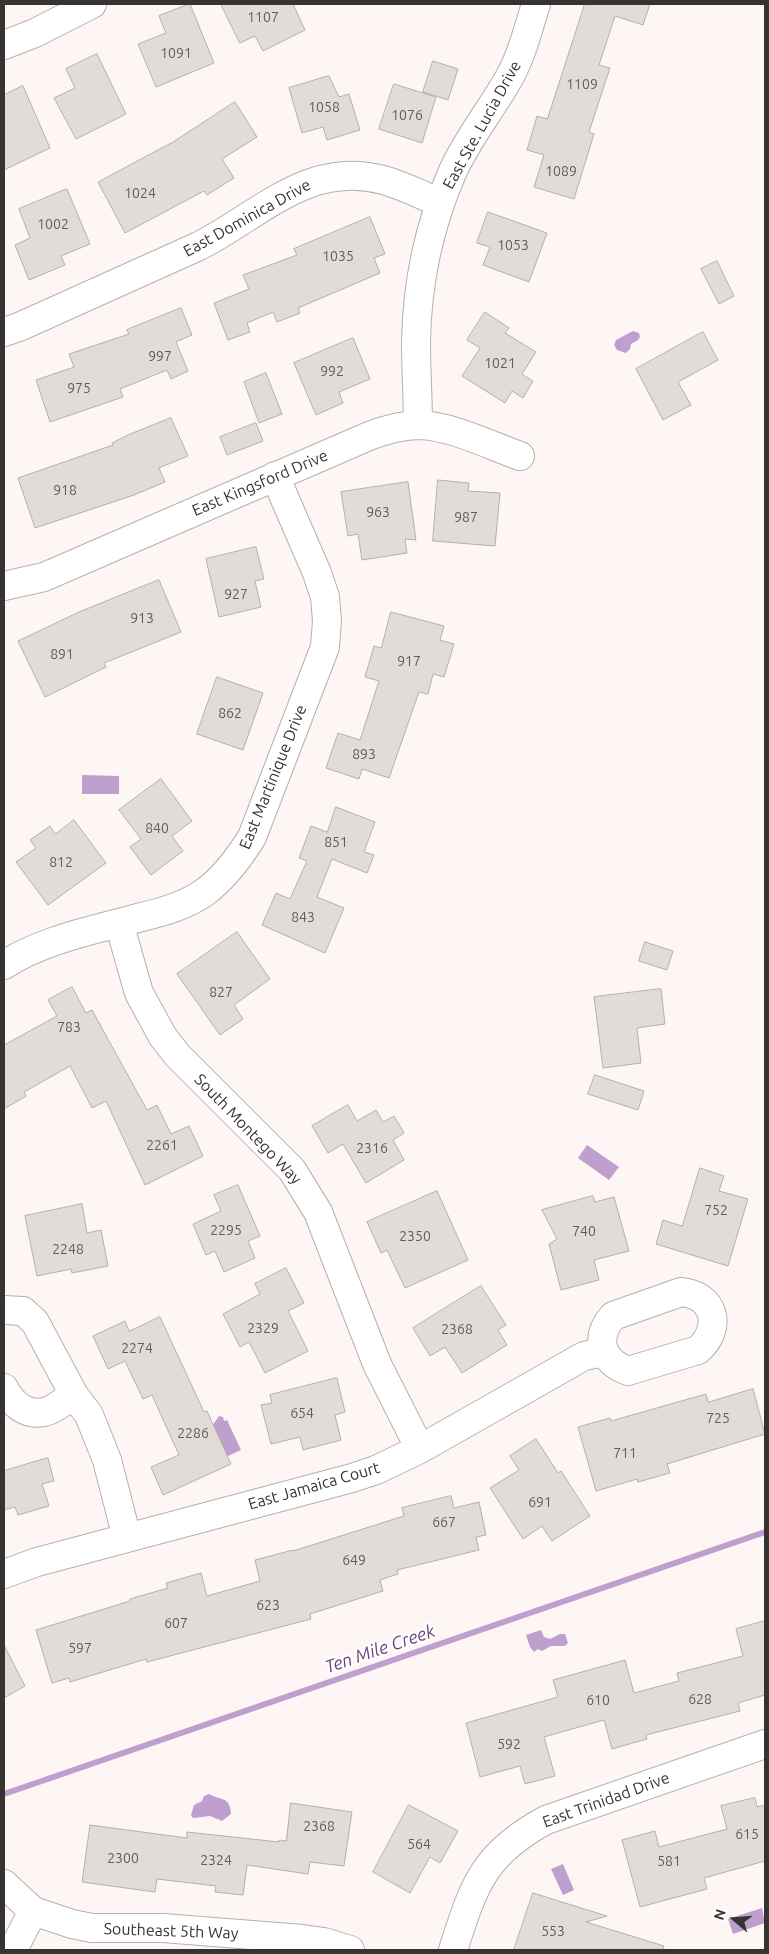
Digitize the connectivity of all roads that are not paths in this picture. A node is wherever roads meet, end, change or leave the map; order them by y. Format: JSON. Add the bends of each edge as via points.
{"nodes":[{"id":1,"x":92,"y":4,"type":"edge"},
{"id":2,"x":536,"y":4,"type":"edge"},
{"id":3,"x":4,"y":45,"type":"edge"},
{"id":4,"x":440,"y":203,"type":"junction"},
{"id":5,"x":4,"y":332,"type":"edge"},
{"id":6,"x":418,"y":425,"type":"junction"},
{"id":7,"x":520,"y":456,"type":"dead end"},
{"id":8,"x":275,"y":476,"type":"junction"},
{"id":9,"x":4,"y":586,"type":"edge"},
{"id":10,"x":118,"y":923,"type":"junction"},
{"id":11,"x":4,"y":964,"type":"edge"},
{"id":12,"x":4,"y":1310,"type":"edge"},
{"id":13,"x":604,"y":1352,"type":"dead end"},
{"id":14,"x":4,"y":1388,"type":"edge"},
{"id":15,"x":74,"y":1395,"type":"junction"},
{"id":16,"x":420,"y":1449,"type":"junction"},
{"id":17,"x":127,"y":1538,"type":"junction"},
{"id":18,"x":4,"y":1574,"type":"edge"},
{"id":19,"x":765,"y":1744,"type":"edge"},
{"id":20,"x":4,"y":1884,"type":"edge"},
{"id":21,"x":33,"y":1911,"type":"junction"},
{"id":22,"x":302,"y":1944,"type":"edge"},
{"id":23,"x":13,"y":1950,"type":"edge"},
{"id":24,"x":350,"y":1950,"type":"edge"},
{"id":25,"x":453,"y":1950,"type":"edge"}],
"edges":[{"from":1,"to":3,"type":"street"},
{"from":2,"to":4,"type":"street","name":"East Ste. Lucia Drive","via":[[509,78],[453,170]]},
{"from":4,"to":5,"type":"street","name":"East Dominica Drive","via":[[384,180],[359,175],[333,176],[308,183],[199,246]]},
{"from":4,"to":6,"type":"street","name":"East Ste. Lucia Drive","via":[[420,287],[416,341]]},
{"from":6,"to":7,"type":"street","name":"East Kingsford Drive","via":[[442,428]]},
{"from":6,"to":8,"type":"street","name":"East Kingsford Drive","via":[[392,428],[369,436]]},
{"from":8,"to":9,"type":"street","name":"East Kingsford Drive","via":[[44,577]]},
{"from":8,"to":10,"type":"street","name":"East Martinique Drive","via":[[325,597],[325,647],[252,837],[239,858],[204,892],[183,904]]},
{"from":10,"to":11,"type":"street","name":"East Martinique Drive","via":[[50,943]]},
{"from":10,"to":16,"type":"street","name":"South Montego Way","via":[[139,993],[163,1037],[292,1170],[310,1197],[377,1364]]},
{"from":12,"to":15,"type":"street","via":[[23,1310],[35,1322]]},
{"from":13,"to":16,"type":"street","name":"East Jamaica Court","via":[[584,1356]]},
{"from":14,"to":15,"type":"street","via":[[19,1408],[30,1412],[45,1412]]},
{"from":15,"to":17,"type":"street","via":[[88,1415],[104,1452]]},
{"from":16,"to":17,"type":"street","name":"East Jamaica Court","via":[[352,1478]]},
{"from":17,"to":18,"type":"street","name":"East Jamaica Court"},
{"from":19,"to":25,"type":"street","name":"East Trinidad Drive","via":[[546,1820],[524,1832],[494,1859],[475,1886]]},
{"from":20,"to":21,"type":"street","name":"Southeast 5th Way"},
{"from":21,"to":22,"type":"street","name":"Southeast 5th Way","via":[[92,1928],[163,1928]]},
{"from":21,"to":23,"type":"street"},
{"from":22,"to":24,"type":"street","name":"Southeast 5th Way","via":[[324,1942]]}]}
